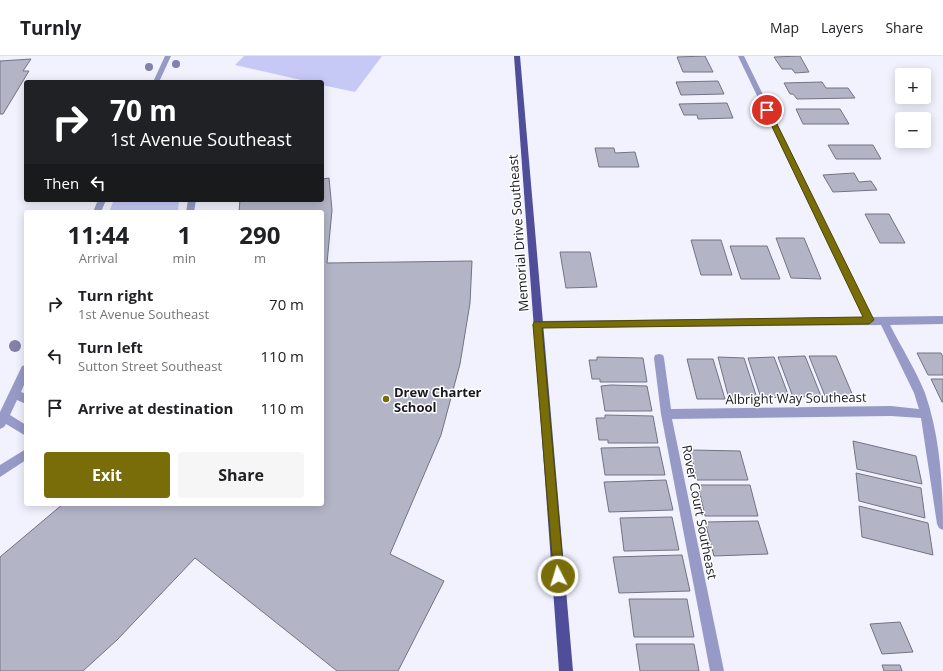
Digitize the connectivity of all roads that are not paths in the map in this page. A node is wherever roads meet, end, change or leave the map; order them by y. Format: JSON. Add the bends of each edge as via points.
{"nodes":[{"id":1,"x":168,"y":56,"type":"edge"},
{"id":2,"x":517,"y":56,"type":"edge"},
{"id":3,"x":741,"y":56,"type":"edge"},
{"id":4,"x":157,"y":80,"type":"edge"},
{"id":5,"x":869,"y":320,"type":"junction"},
{"id":6,"x":883,"y":320,"type":"junction"},
{"id":7,"x":943,"y":320,"type":"edge"},
{"id":8,"x":538,"y":325,"type":"junction"},
{"id":9,"x":659,"y":358,"type":"dead end"},
{"id":10,"x":24,"y":374,"type":"edge"},
{"id":11,"x":15,"y":394,"type":"junction"},
{"id":12,"x":24,"y":398,"type":"edge"},
{"id":13,"x":666,"y":414,"type":"junction"},
{"id":14,"x":926,"y":414,"type":"junction"},
{"id":15,"x":2,"y":420,"type":"edge"},
{"id":16,"x":24,"y":430,"type":"edge"},
{"id":17,"x":24,"y":455,"type":"edge"},
{"id":18,"x":0,"y":472,"type":"edge"},
{"id":19,"x":943,"y":524,"type":"edge"},
{"id":20,"x":566,"y":671,"type":"edge"},
{"id":21,"x":717,"y":671,"type":"edge"}],
"edges":[{"from":1,"to":4,"type":"street"},
{"from":2,"to":8,"type":"main road","name":"Memorial Drive Southeast"},
{"from":3,"to":5,"type":"street"},
{"from":5,"to":6,"type":"street"},
{"from":5,"to":8,"type":"street"},
{"from":6,"to":7,"type":"street"},
{"from":6,"to":14,"type":"street","via":[[919,392]]},
{"from":8,"to":20,"type":"main road","name":"Memorial Drive Southeast"},
{"from":9,"to":13,"type":"street","name":"Rover Court Southeast"},
{"from":10,"to":11,"type":"street"},
{"from":11,"to":12,"type":"street"},
{"from":11,"to":15,"type":"street"},
{"from":13,"to":14,"type":"street","name":"Albright Way Southeast","via":[[891,411]]},
{"from":13,"to":21,"type":"street","name":"Rover Court Southeast"},
{"from":14,"to":19,"type":"street"},
{"from":15,"to":16,"type":"street"},
{"from":17,"to":18,"type":"street"}]}
